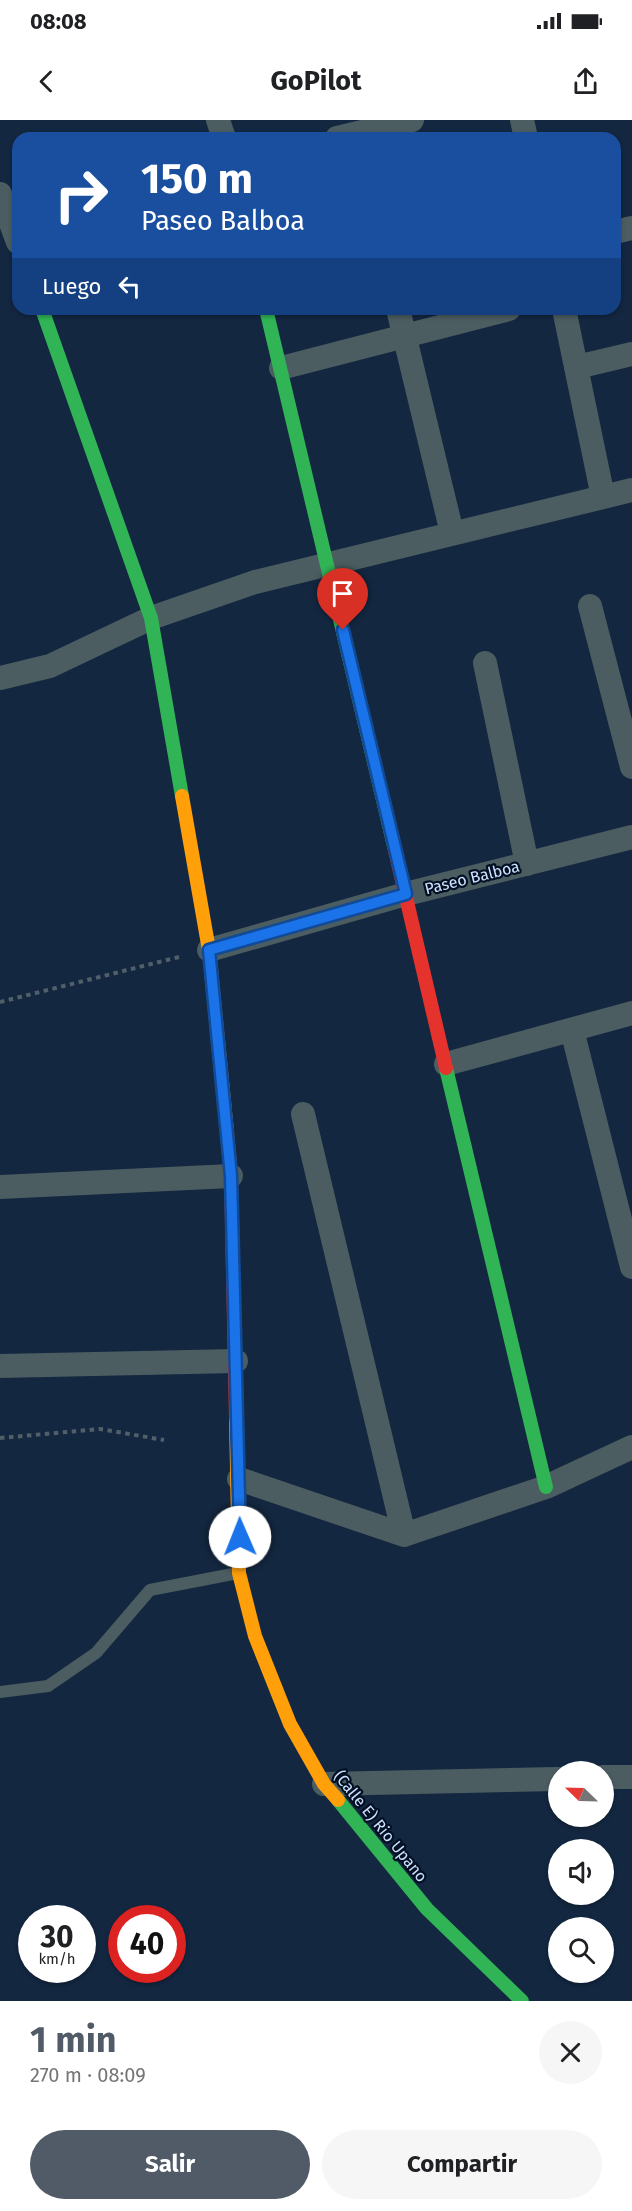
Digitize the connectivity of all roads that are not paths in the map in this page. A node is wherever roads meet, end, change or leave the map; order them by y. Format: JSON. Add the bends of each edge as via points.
{"nodes":[{"id":1,"x":412,"y":120,"type":"edge"},
{"id":2,"x":350,"y":132,"type":"edge"},
{"id":3,"x":0,"y":194,"type":"edge"},
{"id":4,"x":12,"y":229,"type":"edge"},
{"id":5,"x":44,"y":315,"type":"edge"},
{"id":6,"x":268,"y":315,"type":"edge"},
{"id":7,"x":400,"y":315,"type":"edge"},
{"id":8,"x":485,"y":315,"type":"edge"},
{"id":9,"x":565,"y":315,"type":"edge"},
{"id":10,"x":405,"y":335,"type":"junction"},
{"id":11,"x":632,"y":354,"type":"edge"},
{"id":12,"x":577,"y":367,"type":"junction"},
{"id":13,"x":281,"y":368,"type":"junction"},
{"id":14,"x":632,"y":490,"type":"edge"},
{"id":15,"x":603,"y":497,"type":"junction"},
{"id":16,"x":452,"y":533,"type":"junction"},
{"id":17,"x":327,"y":564,"type":"junction"},
{"id":18,"x":590,"y":606,"type":"dead end"},
{"id":19,"x":151,"y":618,"type":"junction"},
{"id":20,"x":485,"y":663,"type":"dead end"},
{"id":21,"x":0,"y":678,"type":"edge"},
{"id":22,"x":632,"y":766,"type":"edge"},
{"id":23,"x":632,"y":837,"type":"edge"},
{"id":24,"x":527,"y":864,"type":"junction"},
{"id":25,"x":406,"y":894,"type":"junction"},
{"id":26,"x":209,"y":950,"type":"junction"},
{"id":27,"x":632,"y":1013,"type":"edge"},
{"id":28,"x":572,"y":1030,"type":"junction"},
{"id":29,"x":446,"y":1064,"type":"junction"},
{"id":30,"x":303,"y":1114,"type":"dead end"},
{"id":31,"x":231,"y":1176,"type":"junction"},
{"id":32,"x":0,"y":1187,"type":"edge"},
{"id":33,"x":632,"y":1267,"type":"edge"},
{"id":34,"x":236,"y":1361,"type":"junction"},
{"id":35,"x":0,"y":1366,"type":"edge"},
{"id":36,"x":632,"y":1447,"type":"edge"},
{"id":37,"x":239,"y":1479,"type":"junction"},
{"id":38,"x":546,"y":1487,"type":"junction"},
{"id":39,"x":404,"y":1535,"type":"junction"},
{"id":40,"x":239,"y":1573,"type":"junction"},
{"id":41,"x":0,"y":1692,"type":"edge"},
{"id":42,"x":614,"y":1777,"type":"edge"},
{"id":43,"x":632,"y":1777,"type":"edge"},
{"id":44,"x":548,"y":1779,"type":"edge"},
{"id":45,"x":324,"y":1784,"type":"junction"},
{"id":46,"x":522,"y":2001,"type":"edge"}],
"edges":[{"from":1,"to":2,"type":"street"},
{"from":3,"to":4,"type":"street"},
{"from":5,"to":19,"type":"street","name":"(Calle E) Rio Upano"},
{"from":6,"to":13,"type":"street"},
{"from":7,"to":10,"type":"street"},
{"from":8,"to":10,"type":"street"},
{"from":9,"to":12,"type":"street"},
{"from":10,"to":13,"type":"street"},
{"from":10,"to":16,"type":"street"},
{"from":11,"to":12,"type":"street"},
{"from":12,"to":15,"type":"street"},
{"from":13,"to":17,"type":"street"},
{"from":14,"to":15,"type":"street"},
{"from":15,"to":16,"type":"street"},
{"from":16,"to":17,"type":"street"},
{"from":17,"to":19,"type":"street","via":[[255,582]]},
{"from":17,"to":25,"type":"street"},
{"from":18,"to":22,"type":"street"},
{"from":19,"to":21,"type":"street","via":[[50,666]]},
{"from":19,"to":26,"type":"street","name":"(Calle E) Rio Upano"},
{"from":20,"to":24,"type":"street"},
{"from":23,"to":24,"type":"street","name":"Paseo Balboa"},
{"from":24,"to":25,"type":"street","name":"Paseo Balboa"},
{"from":25,"to":26,"type":"street","name":"Paseo Balboa"},
{"from":25,"to":29,"type":"street"},
{"from":26,"to":31,"type":"street","name":"(Calle E) Rio Upano"},
{"from":27,"to":28,"type":"street"},
{"from":28,"to":29,"type":"street"},
{"from":28,"to":33,"type":"street"},
{"from":29,"to":38,"type":"street"},
{"from":30,"to":39,"type":"street"},
{"from":31,"to":32,"type":"street"},
{"from":31,"to":34,"type":"street","name":"(Calle E) Rio Upano"},
{"from":34,"to":35,"type":"street"},
{"from":34,"to":37,"type":"street","name":"(Calle E) Rio Upano"},
{"from":36,"to":38,"type":"street"},
{"from":37,"to":39,"type":"street"},
{"from":37,"to":40,"type":"street","name":"(Calle E) Rio Upano"},
{"from":38,"to":39,"type":"street"},
{"from":40,"to":41,"type":"lane","via":[[150,1590],[96,1653],[48,1686]]},
{"from":40,"to":45,"type":"street","name":"(Calle E) Rio Upano","via":[[255,1636],[290,1724]]},
{"from":42,"to":43,"type":"street"},
{"from":44,"to":45,"type":"street"},
{"from":45,"to":46,"type":"street","name":"(Calle E) Rio Upano","via":[[427,1909]]}]}
